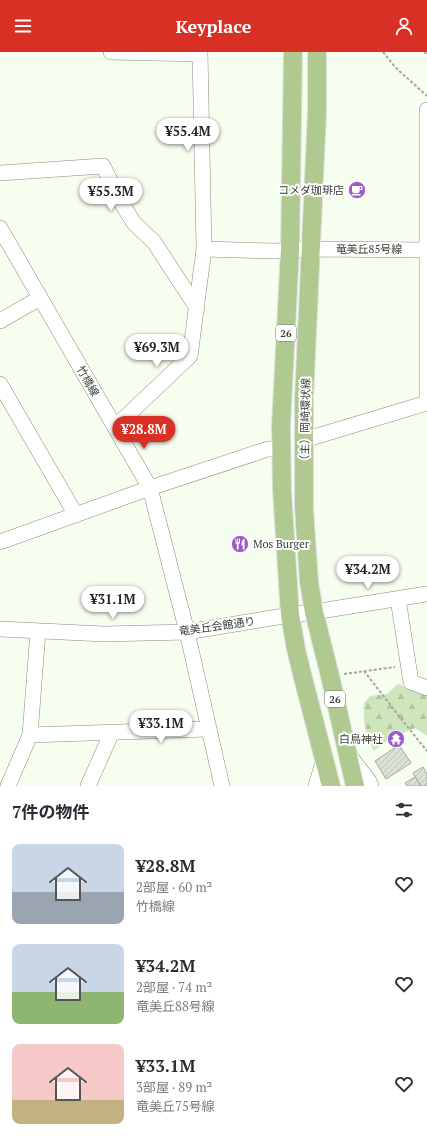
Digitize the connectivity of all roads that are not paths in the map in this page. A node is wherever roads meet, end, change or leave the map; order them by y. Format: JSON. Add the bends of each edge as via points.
{"nodes":[{"id":1,"x":111,"y":52,"type":"edge"},
{"id":2,"x":293,"y":52,"type":"edge"},
{"id":3,"x":317,"y":52,"type":"edge"},
{"id":4,"x":200,"y":53,"type":"edge"},
{"id":5,"x":427,"y":110,"type":"edge"},
{"id":6,"x":0,"y":173,"type":"edge"},
{"id":7,"x":0,"y":228,"type":"edge"},
{"id":8,"x":204,"y":249,"type":"junction"},
{"id":9,"x":311,"y":249,"type":"junction"},
{"id":10,"x":290,"y":250,"type":"junction"},
{"id":11,"x":427,"y":250,"type":"edge"},
{"id":12,"x":40,"y":298,"type":"junction"},
{"id":13,"x":197,"y":308,"type":"junction"},
{"id":14,"x":0,"y":322,"type":"edge"},
{"id":15,"x":0,"y":384,"type":"edge"},
{"id":16,"x":427,"y":403,"type":"edge"},
{"id":17,"x":115,"y":427,"type":"junction"},
{"id":18,"x":304,"y":440,"type":"junction"},
{"id":19,"x":282,"y":449,"type":"junction"},
{"id":20,"x":150,"y":488,"type":"junction"},
{"id":21,"x":76,"y":515,"type":"junction"},
{"id":22,"x":1,"y":537,"type":"edge"},
{"id":23,"x":427,"y":594,"type":"edge"},
{"id":24,"x":398,"y":599,"type":"junction"},
{"id":25,"x":314,"y":612,"type":"junction"},
{"id":26,"x":290,"y":614,"type":"junction"},
{"id":27,"x":0,"y":629,"type":"edge"},
{"id":28,"x":38,"y":631,"type":"junction"},
{"id":29,"x":187,"y":632,"type":"junction"},
{"id":30,"x":427,"y":688,"type":"edge"},
{"id":31,"x":209,"y":729,"type":"junction"},
{"id":32,"x":112,"y":732,"type":"junction"},
{"id":33,"x":30,"y":735,"type":"junction"},
{"id":34,"x":347,"y":752,"type":"junction"},
{"id":35,"x":324,"y":759,"type":"junction"},
{"id":36,"x":8,"y":786,"type":"edge"},
{"id":37,"x":88,"y":786,"type":"edge"},
{"id":38,"x":222,"y":786,"type":"edge"},
{"id":39,"x":316,"y":786,"type":"edge"},
{"id":40,"x":331,"y":786,"type":"edge"},
{"id":41,"x":355,"y":786,"type":"edge"},
{"id":42,"x":370,"y":786,"type":"edge"}],
"edges":[{"from":1,"to":4,"type":"street"},
{"from":2,"to":10,"type":"main road","name":"（主）岡崎環状線","number":"26"},
{"from":3,"to":9,"type":"main road","name":"（主）岡崎環状線","number":"26"},
{"from":4,"to":8,"type":"street"},
{"from":5,"to":11,"type":"street"},
{"from":6,"to":13,"type":"street","via":[[103,166],[134,223],[154,242]]},
{"from":7,"to":12,"type":"street","name":"竹橋線"},
{"from":8,"to":10,"type":"street","name":"竜美丘85号線"},
{"from":8,"to":13,"type":"street"},
{"from":9,"to":10,"type":"street","name":"竜美丘85号線"},
{"from":9,"to":11,"type":"street","name":"竜美丘85号線"},
{"from":9,"to":18,"type":"main road","name":"（主）岡崎環状線","number":"26"},
{"from":10,"to":19,"type":"main road","name":"（主）岡崎環状線","number":"26"},
{"from":11,"to":16,"type":"street"},
{"from":12,"to":14,"type":"street"},
{"from":12,"to":17,"type":"street","name":"竹橋線"},
{"from":13,"to":17,"type":"street","via":[[190,356]]},
{"from":15,"to":21,"type":"street"},
{"from":16,"to":18,"type":"street"},
{"from":17,"to":20,"type":"street","name":"竹橋線"},
{"from":18,"to":25,"type":"main road","name":"（主）岡崎環状線","number":"26","via":[[304,508],[309,582]]},
{"from":19,"to":20,"type":"street","via":[[268,449]]},
{"from":19,"to":26,"type":"main road","name":"（主）岡崎環状線","number":"26"},
{"from":20,"to":21,"type":"street"},
{"from":20,"to":29,"type":"street","name":"竹橋線"},
{"from":21,"to":22,"type":"street"},
{"from":23,"to":24,"type":"street","name":"竜美丘会館通り"},
{"from":24,"to":25,"type":"street","name":"竜美丘会館通り"},
{"from":24,"to":30,"type":"street","via":[[411,682]]},
{"from":25,"to":26,"type":"street","name":"竜美丘会館通り"},
{"from":25,"to":34,"type":"main road","name":"（主）岡崎環状線","number":"26"},
{"from":26,"to":29,"type":"street","name":"竜美丘会館通り"},
{"from":26,"to":35,"type":"main road","name":"（主）岡崎環状線","number":"26"},
{"from":27,"to":28,"type":"street","name":"竜美丘会館通り"},
{"from":28,"to":29,"type":"street","name":"竜美丘会館通り","via":[[104,634]]},
{"from":28,"to":33,"type":"street"},
{"from":29,"to":31,"type":"street","name":"竹橋線"},
{"from":31,"to":32,"type":"street"},
{"from":31,"to":38,"type":"street","name":"竹橋線"},
{"from":32,"to":33,"type":"street"},
{"from":32,"to":37,"type":"street"},
{"from":33,"to":36,"type":"street"},
{"from":34,"to":41,"type":"main road","name":"（主）岡崎環状線","number":"26"},
{"from":34,"to":42,"type":"street"},
{"from":35,"to":39,"type":"street"},
{"from":35,"to":40,"type":"main road","name":"（主）岡崎環状線","number":"26"}]}
